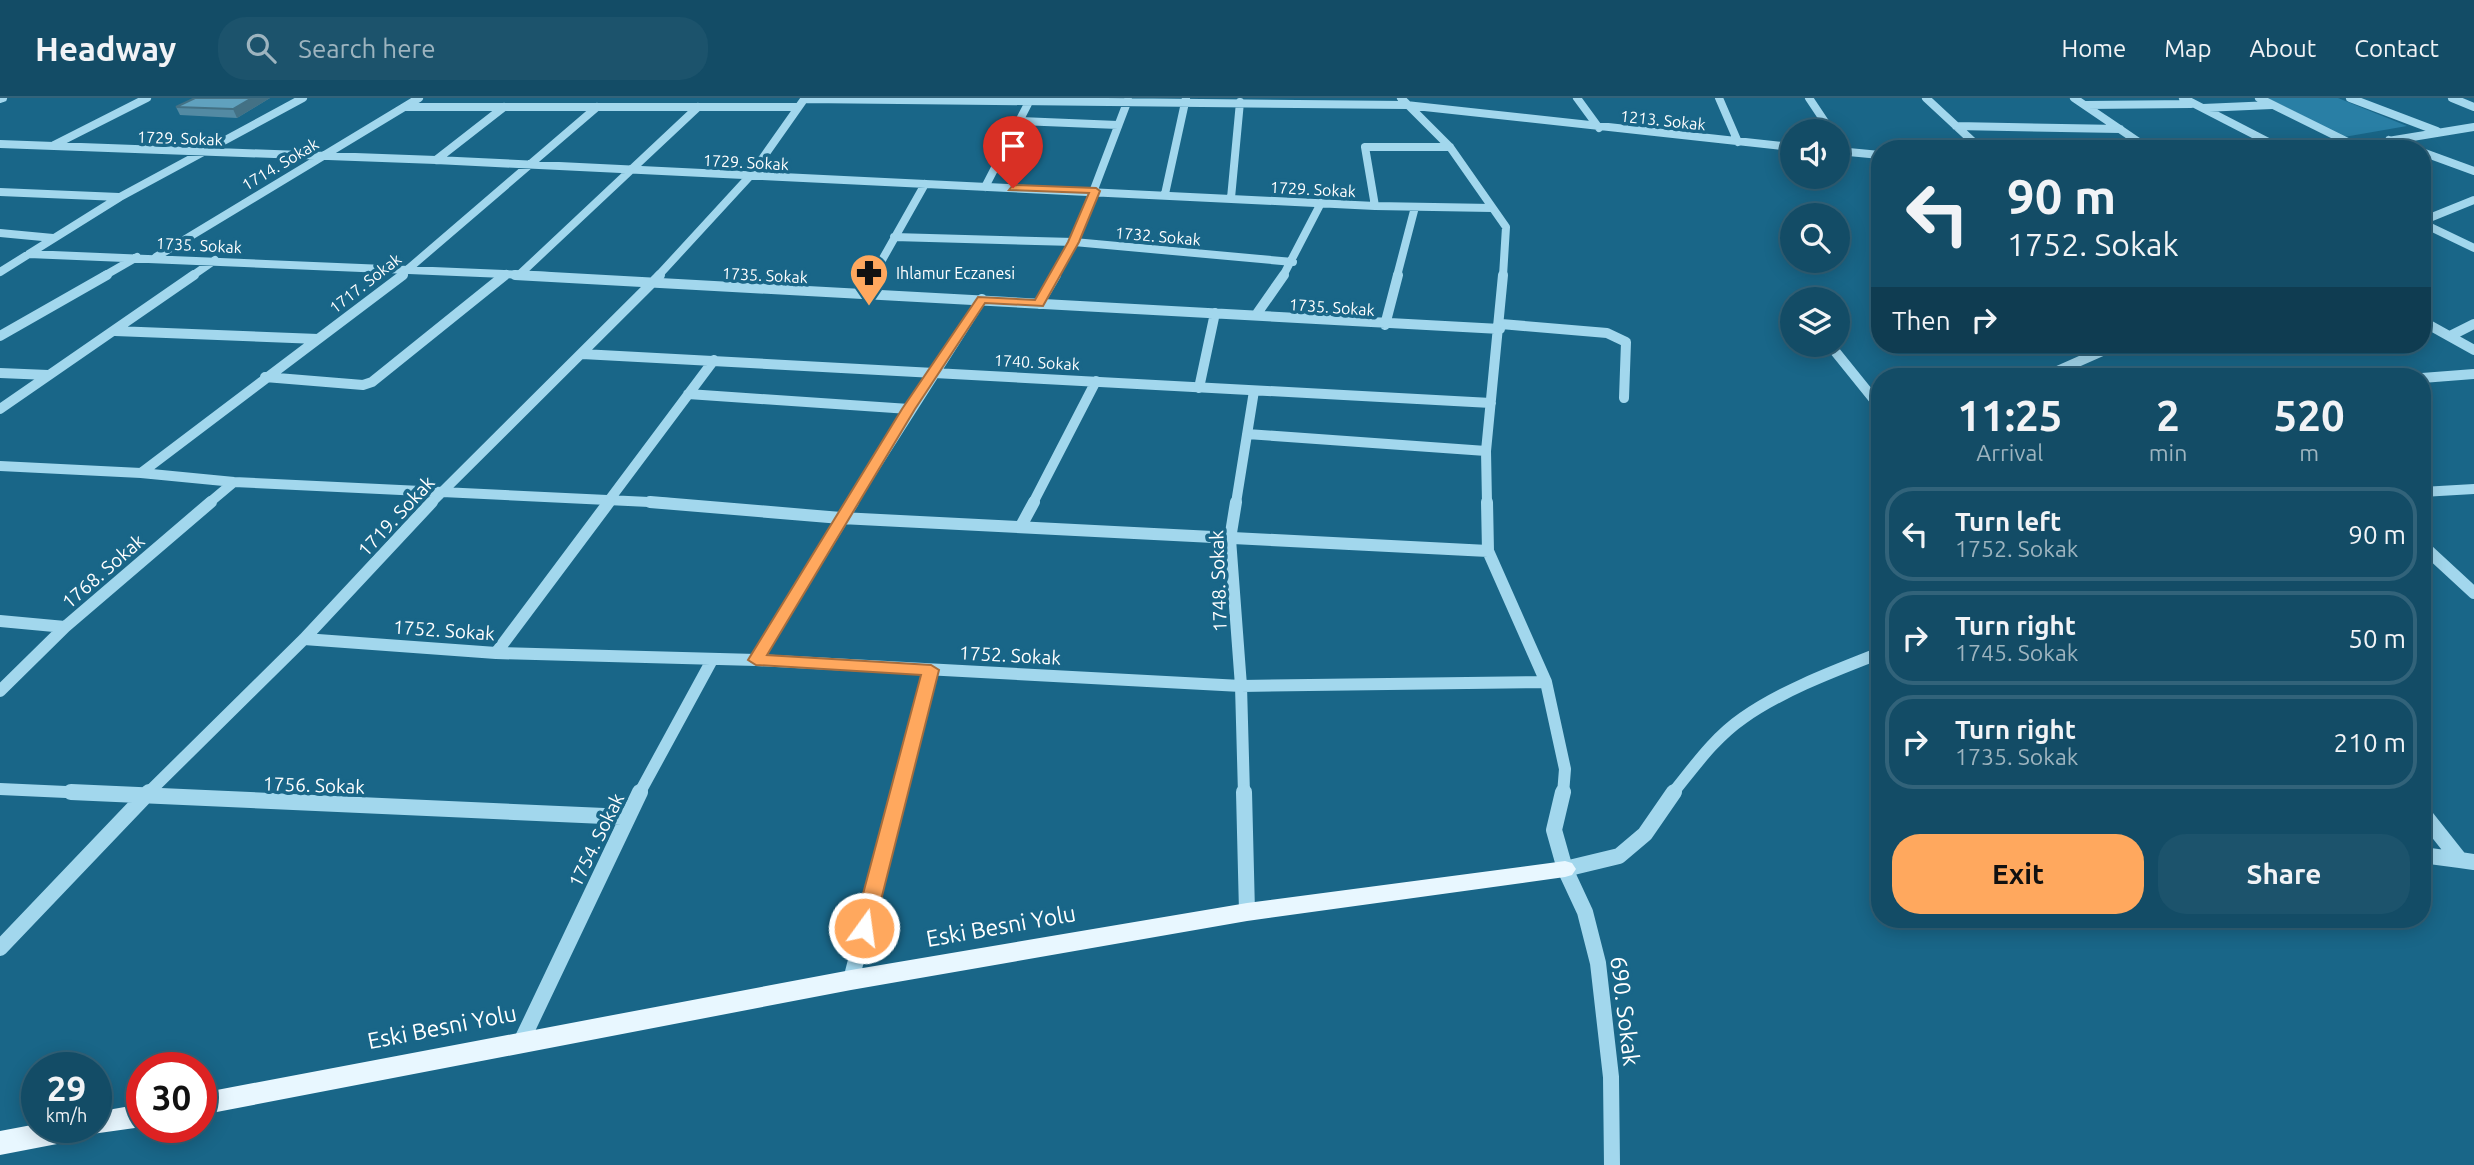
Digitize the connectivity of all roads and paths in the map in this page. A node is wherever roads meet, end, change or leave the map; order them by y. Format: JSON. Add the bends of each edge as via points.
{"nodes":[{"id":1,"x":147,"y":98,"type":"edge"},
{"id":2,"x":303,"y":98,"type":"edge"},
{"id":3,"x":419,"y":98,"type":"edge"},
{"id":4,"x":1577,"y":98,"type":"edge"},
{"id":5,"x":1719,"y":98,"type":"edge"},
{"id":6,"x":1809,"y":98,"type":"edge"},
{"id":7,"x":1926,"y":98,"type":"edge"},
{"id":8,"x":2074,"y":98,"type":"edge"},
{"id":9,"x":2183,"y":98,"type":"edge"},
{"id":10,"x":2259,"y":98,"type":"edge"},
{"id":11,"x":2350,"y":98,"type":"edge"},
{"id":12,"x":2452,"y":98,"type":"edge"},
{"id":13,"x":1186,"y":99,"type":"edge"},
{"id":14,"x":1030,"y":100,"type":"junction"},
{"id":15,"x":1128,"y":100,"type":"junction"},
{"id":16,"x":803,"y":101,"type":"edge"},
{"id":17,"x":1240,"y":102,"type":"junction"},
{"id":18,"x":1403,"y":102,"type":"edge"},
{"id":19,"x":2192,"y":104,"type":"junction"},
{"id":20,"x":2087,"y":105,"type":"junction"},
{"id":21,"x":2272,"y":105,"type":"junction"},
{"id":22,"x":405,"y":107,"type":"junction"},
{"id":23,"x":504,"y":107,"type":"junction"},
{"id":24,"x":597,"y":107,"type":"junction"},
{"id":25,"x":698,"y":107,"type":"junction"},
{"id":26,"x":2474,"y":107,"type":"edge"},
{"id":27,"x":2203,"y":108,"type":"junction"},
{"id":28,"x":1822,"y":119,"type":"edge"},
{"id":29,"x":1020,"y":121,"type":"junction"},
{"id":30,"x":1118,"y":125,"type":"junction"},
{"id":31,"x":1956,"y":126,"type":"junction"},
{"id":32,"x":2474,"y":127,"type":"edge"},
{"id":33,"x":1599,"y":128,"type":"junction"},
{"id":34,"x":2120,"y":129,"type":"junction"},
{"id":35,"x":2437,"y":131,"type":"junction"},
{"id":36,"x":1971,"y":140,"type":"edge"},
{"id":37,"x":2136,"y":140,"type":"edge"},
{"id":38,"x":2265,"y":140,"type":"edge"},
{"id":39,"x":2344,"y":140,"type":"edge"},
{"id":40,"x":2389,"y":140,"type":"edge"},
{"id":41,"x":1738,"y":142,"type":"junction"},
{"id":42,"x":0,"y":144,"type":"edge"},
{"id":43,"x":1780,"y":146,"type":"edge"},
{"id":44,"x":50,"y":147,"type":"junction"},
{"id":45,"x":1450,"y":147,"type":"junction"},
{"id":46,"x":1850,"y":152,"type":"edge"},
{"id":47,"x":206,"y":153,"type":"junction"},
{"id":48,"x":1871,"y":154,"type":"edge"},
{"id":49,"x":2431,"y":155,"type":"edge"},
{"id":50,"x":320,"y":156,"type":"junction"},
{"id":51,"x":436,"y":160,"type":"junction"},
{"id":52,"x":534,"y":165,"type":"junction"},
{"id":53,"x":634,"y":170,"type":"junction"},
{"id":54,"x":2474,"y":171,"type":"edge"},
{"id":55,"x":750,"y":176,"type":"junction"},
{"id":56,"x":925,"y":184,"type":"junction"},
{"id":57,"x":985,"y":187,"type":"junction"},
{"id":58,"x":1096,"y":191,"type":"junction"},
{"id":59,"x":0,"y":192,"type":"edge"},
{"id":60,"x":1165,"y":194,"type":"junction"},
{"id":61,"x":120,"y":197,"type":"junction"},
{"id":62,"x":1231,"y":198,"type":"junction"},
{"id":63,"x":2474,"y":200,"type":"edge"},
{"id":64,"x":1321,"y":203,"type":"junction"},
{"id":65,"x":1375,"y":206,"type":"junction"},
{"id":66,"x":1415,"y":207,"type":"junction"},
{"id":67,"x":1492,"y":208,"type":"junction"},
{"id":68,"x":2431,"y":218,"type":"edge"},
{"id":69,"x":2431,"y":226,"type":"edge"},
{"id":70,"x":0,"y":233,"type":"edge"},
{"id":71,"x":894,"y":237,"type":"junction"},
{"id":72,"x":54,"y":238,"type":"junction"},
{"id":73,"x":1074,"y":242,"type":"junction"},
{"id":74,"x":2474,"y":248,"type":"edge"},
{"id":75,"x":29,"y":254,"type":"junction"},
{"id":76,"x":137,"y":257,"type":"junction"},
{"id":77,"x":156,"y":257,"type":"junction"},
{"id":78,"x":215,"y":260,"type":"junction"},
{"id":79,"x":1293,"y":262,"type":"junction"},
{"id":80,"x":410,"y":269,"type":"junction"},
{"id":81,"x":0,"y":272,"type":"edge"},
{"id":82,"x":506,"y":274,"type":"junction"},
{"id":83,"x":519,"y":275,"type":"junction"},
{"id":84,"x":651,"y":284,"type":"junction"},
{"id":85,"x":863,"y":294,"type":"junction"},
{"id":86,"x":982,"y":299,"type":"junction"},
{"id":87,"x":1039,"y":304,"type":"junction"},
{"id":88,"x":1215,"y":313,"type":"junction"},
{"id":89,"x":1256,"y":315,"type":"junction"},
{"id":90,"x":2474,"y":324,"type":"edge"},
{"id":91,"x":1385,"y":325,"type":"junction"},
{"id":92,"x":1501,"y":326,"type":"junction"},
{"id":93,"x":2431,"y":326,"type":"edge"},
{"id":94,"x":114,"y":331,"type":"junction"},
{"id":95,"x":0,"y":336,"type":"edge"},
{"id":96,"x":2450,"y":336,"type":"junction"},
{"id":97,"x":318,"y":339,"type":"junction"},
{"id":98,"x":2474,"y":350,"type":"edge"},
{"id":99,"x":582,"y":354,"type":"junction"},
{"id":100,"x":2096,"y":354,"type":"edge"},
{"id":101,"x":1840,"y":357,"type":"edge"},
{"id":102,"x":713,"y":360,"type":"junction"},
{"id":103,"x":2064,"y":368,"type":"edge"},
{"id":104,"x":0,"y":373,"type":"edge"},
{"id":105,"x":934,"y":373,"type":"junction"},
{"id":106,"x":2474,"y":374,"type":"edge"},
{"id":107,"x":48,"y":375,"type":"junction"},
{"id":108,"x":265,"y":377,"type":"junction"},
{"id":109,"x":2431,"y":377,"type":"edge"},
{"id":110,"x":1096,"y":381,"type":"junction"},
{"id":111,"x":1199,"y":388,"type":"junction"},
{"id":112,"x":1254,"y":391,"type":"junction"},
{"id":113,"x":688,"y":394,"type":"junction"},
{"id":114,"x":1871,"y":396,"type":"edge"},
{"id":115,"x":1624,"y":398,"type":"dead end"},
{"id":116,"x":1491,"y":403,"type":"junction"},
{"id":117,"x":0,"y":409,"type":"edge"},
{"id":118,"x":909,"y":409,"type":"junction"},
{"id":119,"x":1247,"y":434,"type":"junction"},
{"id":120,"x":1486,"y":451,"type":"junction"},
{"id":121,"x":0,"y":466,"type":"edge"},
{"id":122,"x":141,"y":473,"type":"junction"},
{"id":123,"x":234,"y":482,"type":"junction"},
{"id":124,"x":444,"y":489,"type":"junction"},
{"id":125,"x":2474,"y":489,"type":"edge"},
{"id":126,"x":2431,"y":491,"type":"edge"},
{"id":127,"x":608,"y":498,"type":"junction"},
{"id":128,"x":841,"y":517,"type":"junction"},
{"id":129,"x":1021,"y":526,"type":"junction"},
{"id":130,"x":1230,"y":539,"type":"junction"},
{"id":131,"x":1488,"y":551,"type":"junction"},
{"id":132,"x":2431,"y":553,"type":"edge"},
{"id":133,"x":2474,"y":593,"type":"edge"},
{"id":134,"x":0,"y":621,"type":"edge"},
{"id":135,"x":65,"y":627,"type":"junction"},
{"id":136,"x":304,"y":639,"type":"junction"},
{"id":137,"x":496,"y":653,"type":"junction"},
{"id":138,"x":1871,"y":657,"type":"edge"},
{"id":139,"x":712,"y":660,"type":"junction"},
{"id":140,"x":756,"y":660,"type":"junction"},
{"id":141,"x":931,"y":670,"type":"junction"},
{"id":142,"x":1546,"y":682,"type":"junction"},
{"id":143,"x":1241,"y":686,"type":"junction"},
{"id":144,"x":0,"y":691,"type":"edge"},
{"id":145,"x":0,"y":789,"type":"edge"},
{"id":146,"x":144,"y":797,"type":"junction"},
{"id":147,"x":627,"y":817,"type":"junction"},
{"id":148,"x":2431,"y":822,"type":"edge"},
{"id":149,"x":2431,"y":856,"type":"edge"},
{"id":150,"x":2467,"y":861,"type":"edge"},
{"id":151,"x":1565,"y":869,"type":"junction"},
{"id":152,"x":1247,"y":912,"type":"junction"},
{"id":153,"x":0,"y":948,"type":"edge"},
{"id":154,"x":851,"y":980,"type":"junction"},
{"id":155,"x":522,"y":1040,"type":"junction"},
{"id":156,"x":217,"y":1101,"type":"edge"},
{"id":157,"x":21,"y":1139,"type":"edge"},
{"id":158,"x":0,"y":1143,"type":"edge"},
{"id":159,"x":1612,"y":1165,"type":"edge"}],
"edges":[{"from":1,"to":44,"type":"street"},
{"from":2,"to":47,"type":"street"},
{"from":3,"to":22,"type":"street","name":"1714. Sokak"},
{"from":4,"to":33,"type":"street"},
{"from":5,"to":41,"type":"street"},
{"from":6,"to":28,"type":"street"},
{"from":7,"to":31,"type":"street"},
{"from":8,"to":20,"type":"street"},
{"from":9,"to":19,"type":"street"},
{"from":10,"to":21,"type":"street"},
{"from":11,"to":35,"type":"street"},
{"from":12,"to":26,"type":"street"},
{"from":13,"to":15,"type":"street","name":"1213. Sokak"},
{"from":13,"to":17,"type":"street","name":"1213. Sokak"},
{"from":13,"to":60,"type":"street"},
{"from":14,"to":15,"type":"street","name":"1213. Sokak"},
{"from":14,"to":16,"type":"street","name":"1213. Sokak"},
{"from":14,"to":29,"type":"street"},
{"from":15,"to":30,"type":"street"},
{"from":16,"to":25,"type":"street","name":"1213. Sokak"},
{"from":16,"to":55,"type":"street","name":"1719. Sokak"},
{"from":17,"to":18,"type":"street","name":"1213. Sokak"},
{"from":17,"to":62,"type":"street"},
{"from":18,"to":33,"type":"street","name":"1213. Sokak"},
{"from":18,"to":45,"type":"street"},
{"from":19,"to":20,"type":"street"},
{"from":19,"to":27,"type":"street"},
{"from":20,"to":34,"type":"street"},
{"from":21,"to":27,"type":"street"},
{"from":21,"to":39,"type":"street"},
{"from":22,"to":23,"type":"street","name":"1213. Sokak"},
{"from":22,"to":50,"type":"street","name":"1714. Sokak"},
{"from":23,"to":24,"type":"street","name":"1213. Sokak"},
{"from":23,"to":51,"type":"street"},
{"from":24,"to":25,"type":"street","name":"1213. Sokak"},
{"from":24,"to":52,"type":"street","name":"1717. Sokak"},
{"from":25,"to":53,"type":"street"},
{"from":27,"to":38,"type":"street"},
{"from":29,"to":30,"type":"street"},
{"from":29,"to":57,"type":"street"},
{"from":30,"to":58,"type":"street"},
{"from":31,"to":34,"type":"street"},
{"from":31,"to":36,"type":"street"},
{"from":32,"to":35,"type":"street"},
{"from":33,"to":41,"type":"street","name":"1213. Sokak"},
{"from":34,"to":37,"type":"street"},
{"from":35,"to":40,"type":"street"},
{"from":41,"to":43,"type":"street","name":"1213. Sokak"},
{"from":42,"to":44,"type":"street","name":"1729. Sokak"},
{"from":44,"to":47,"type":"street","name":"1729. Sokak"},
{"from":45,"to":65,"type":"street","via":[[1365,147]]},
{"from":45,"to":67,"type":"street"},
{"from":46,"to":48,"type":"street"},
{"from":47,"to":50,"type":"street","name":"1729. Sokak"},
{"from":47,"to":61,"type":"street"},
{"from":49,"to":54,"type":"street"},
{"from":50,"to":51,"type":"street","name":"1729. Sokak"},
{"from":50,"to":77,"type":"street","name":"1714. Sokak"},
{"from":51,"to":52,"type":"street","name":"1729. Sokak"},
{"from":52,"to":53,"type":"street","name":"1729. Sokak"},
{"from":52,"to":80,"type":"street","name":"1717. Sokak"},
{"from":53,"to":55,"type":"street","name":"1729. Sokak"},
{"from":53,"to":83,"type":"street"},
{"from":55,"to":56,"type":"street","name":"1729. Sokak"},
{"from":55,"to":84,"type":"street","name":"1719. Sokak"},
{"from":56,"to":57,"type":"street","name":"1729. Sokak"},
{"from":56,"to":71,"type":"street"},
{"from":57,"to":58,"type":"street","name":"1729. Sokak"},
{"from":58,"to":60,"type":"street","name":"1729. Sokak"},
{"from":58,"to":73,"type":"street"},
{"from":59,"to":61,"type":"street"},
{"from":60,"to":62,"type":"street","name":"1729. Sokak"},
{"from":61,"to":72,"type":"street"},
{"from":62,"to":64,"type":"street","name":"1729. Sokak"},
{"from":63,"to":68,"type":"street"},
{"from":64,"to":65,"type":"street","name":"1729. Sokak"},
{"from":64,"to":79,"type":"street"},
{"from":65,"to":66,"type":"street","name":"1729. Sokak"},
{"from":66,"to":67,"type":"street","name":"1729. Sokak"},
{"from":66,"to":91,"type":"street"},
{"from":67,"to":92,"type":"street","via":[[1506,227]]},
{"from":69,"to":74,"type":"street"},
{"from":70,"to":72,"type":"street"},
{"from":71,"to":73,"type":"street","name":"1732. Sokak"},
{"from":71,"to":85,"type":"street"},
{"from":72,"to":75,"type":"street"},
{"from":73,"to":79,"type":"street","name":"1732. Sokak"},
{"from":73,"to":87,"type":"street"},
{"from":75,"to":76,"type":"street","name":"1735. Sokak"},
{"from":75,"to":81,"type":"street"},
{"from":76,"to":77,"type":"street","name":"1735. Sokak"},
{"from":76,"to":95,"type":"street"},
{"from":77,"to":78,"type":"street","name":"1735. Sokak"},
{"from":78,"to":80,"type":"street","name":"1735. Sokak"},
{"from":78,"to":94,"type":"street"},
{"from":79,"to":89,"type":"street"},
{"from":80,"to":82,"type":"street","name":"1735. Sokak"},
{"from":80,"to":97,"type":"street","name":"1717. Sokak"},
{"from":82,"to":83,"type":"street","name":"1735. Sokak"},
{"from":82,"to":108,"type":"street","via":[[372,382]]},
{"from":83,"to":84,"type":"street","name":"1735. Sokak"},
{"from":84,"to":85,"type":"street","name":"1735. Sokak"},
{"from":84,"to":99,"type":"street","name":"1719. Sokak"},
{"from":85,"to":86,"type":"street","name":"1735. Sokak"},
{"from":86,"to":87,"type":"street","name":"1735. Sokak"},
{"from":86,"to":105,"type":"street"},
{"from":87,"to":88,"type":"street","name":"1735. Sokak"},
{"from":88,"to":89,"type":"street","name":"1735. Sokak"},
{"from":88,"to":111,"type":"street"},
{"from":89,"to":91,"type":"street","name":"1735. Sokak"},
{"from":90,"to":96,"type":"street"},
{"from":91,"to":92,"type":"street","name":"1735. Sokak"},
{"from":92,"to":115,"type":"street","via":[[1606,332],[1626,342]]},
{"from":92,"to":116,"type":"street"},
{"from":93,"to":96,"type":"street"},
{"from":94,"to":97,"type":"street"},
{"from":94,"to":107,"type":"street"},
{"from":96,"to":98,"type":"street"},
{"from":97,"to":108,"type":"street","name":"1717. Sokak"},
{"from":99,"to":102,"type":"street","name":"1740. Sokak"},
{"from":99,"to":124,"type":"street","name":"1719. Sokak"},
{"from":100,"to":103,"type":"street"},
{"from":101,"to":114,"type":"street"},
{"from":102,"to":105,"type":"street","name":"1740. Sokak"},
{"from":102,"to":113,"type":"street"},
{"from":104,"to":107,"type":"street"},
{"from":105,"to":110,"type":"street","name":"1740. Sokak"},
{"from":105,"to":118,"type":"street"},
{"from":106,"to":109,"type":"street"},
{"from":107,"to":117,"type":"street"},
{"from":108,"to":122,"type":"street","name":"1717. Sokak"},
{"from":110,"to":111,"type":"street","name":"1740. Sokak"},
{"from":110,"to":129,"type":"street"},
{"from":111,"to":112,"type":"street","name":"1740. Sokak"},
{"from":112,"to":116,"type":"street","name":"1740. Sokak"},
{"from":112,"to":119,"type":"street","name":"1748. Sokak"},
{"from":113,"to":118,"type":"street"},
{"from":113,"to":127,"type":"street"},
{"from":116,"to":120,"type":"street"},
{"from":118,"to":128,"type":"street"},
{"from":119,"to":120,"type":"street"},
{"from":119,"to":130,"type":"street","name":"1748. Sokak"},
{"from":120,"to":131,"type":"street"},
{"from":121,"to":122,"type":"street"},
{"from":122,"to":123,"type":"street"},
{"from":123,"to":124,"type":"street"},
{"from":123,"to":135,"type":"street","name":"1768. Sokak"},
{"from":124,"to":127,"type":"street"},
{"from":124,"to":136,"type":"street","name":"1719. Sokak"},
{"from":125,"to":126,"type":"street"},
{"from":127,"to":128,"type":"street"},
{"from":127,"to":137,"type":"street"},
{"from":128,"to":129,"type":"street"},
{"from":128,"to":140,"type":"street"},
{"from":129,"to":130,"type":"street"},
{"from":130,"to":131,"type":"street"},
{"from":130,"to":143,"type":"street","name":"1748. Sokak"},
{"from":131,"to":142,"type":"street"},
{"from":132,"to":133,"type":"street"},
{"from":134,"to":135,"type":"street"},
{"from":135,"to":144,"type":"street","name":"1768. Sokak"},
{"from":136,"to":137,"type":"street","name":"1752. Sokak"},
{"from":136,"to":146,"type":"street","name":"1719. Sokak"},
{"from":137,"to":139,"type":"street","name":"1752. Sokak"},
{"from":138,"to":151,"type":"street","via":[[1822,676],[1743,718],[1711,746],[1645,834],[1619,856]]},
{"from":139,"to":140,"type":"street","name":"1752. Sokak"},
{"from":139,"to":147,"type":"street","name":"1754. Sokak"},
{"from":140,"to":141,"type":"street","name":"1752. Sokak"},
{"from":141,"to":143,"type":"street","name":"1752. Sokak"},
{"from":141,"to":154,"type":"street"},
{"from":142,"to":143,"type":"street","name":"1752. Sokak"},
{"from":142,"to":151,"type":"street","via":[[1565,769],[1554,830]]},
{"from":143,"to":152,"type":"street","name":"1748. Sokak"},
{"from":145,"to":146,"type":"street","name":"1756. Sokak"},
{"from":146,"to":147,"type":"street","name":"1756. Sokak"},
{"from":146,"to":153,"type":"street","name":"1719. Sokak"},
{"from":147,"to":155,"type":"street","name":"1754. Sokak"},
{"from":148,"to":150,"type":"street"},
{"from":149,"to":150,"type":"street"},
{"from":151,"to":152,"type":"main road","name":"Eski Besni Yolu"},
{"from":151,"to":159,"type":"street","name":"690. Sokak","via":[[1585,912],[1598,963],[1611,1077]]},
{"from":152,"to":154,"type":"main road","name":"Eski Besni Yolu"},
{"from":154,"to":155,"type":"main road","name":"Eski Besni Yolu"},
{"from":155,"to":156,"type":"main road","name":"Eski Besni Yolu"},
{"from":157,"to":158,"type":"main road"}]}
